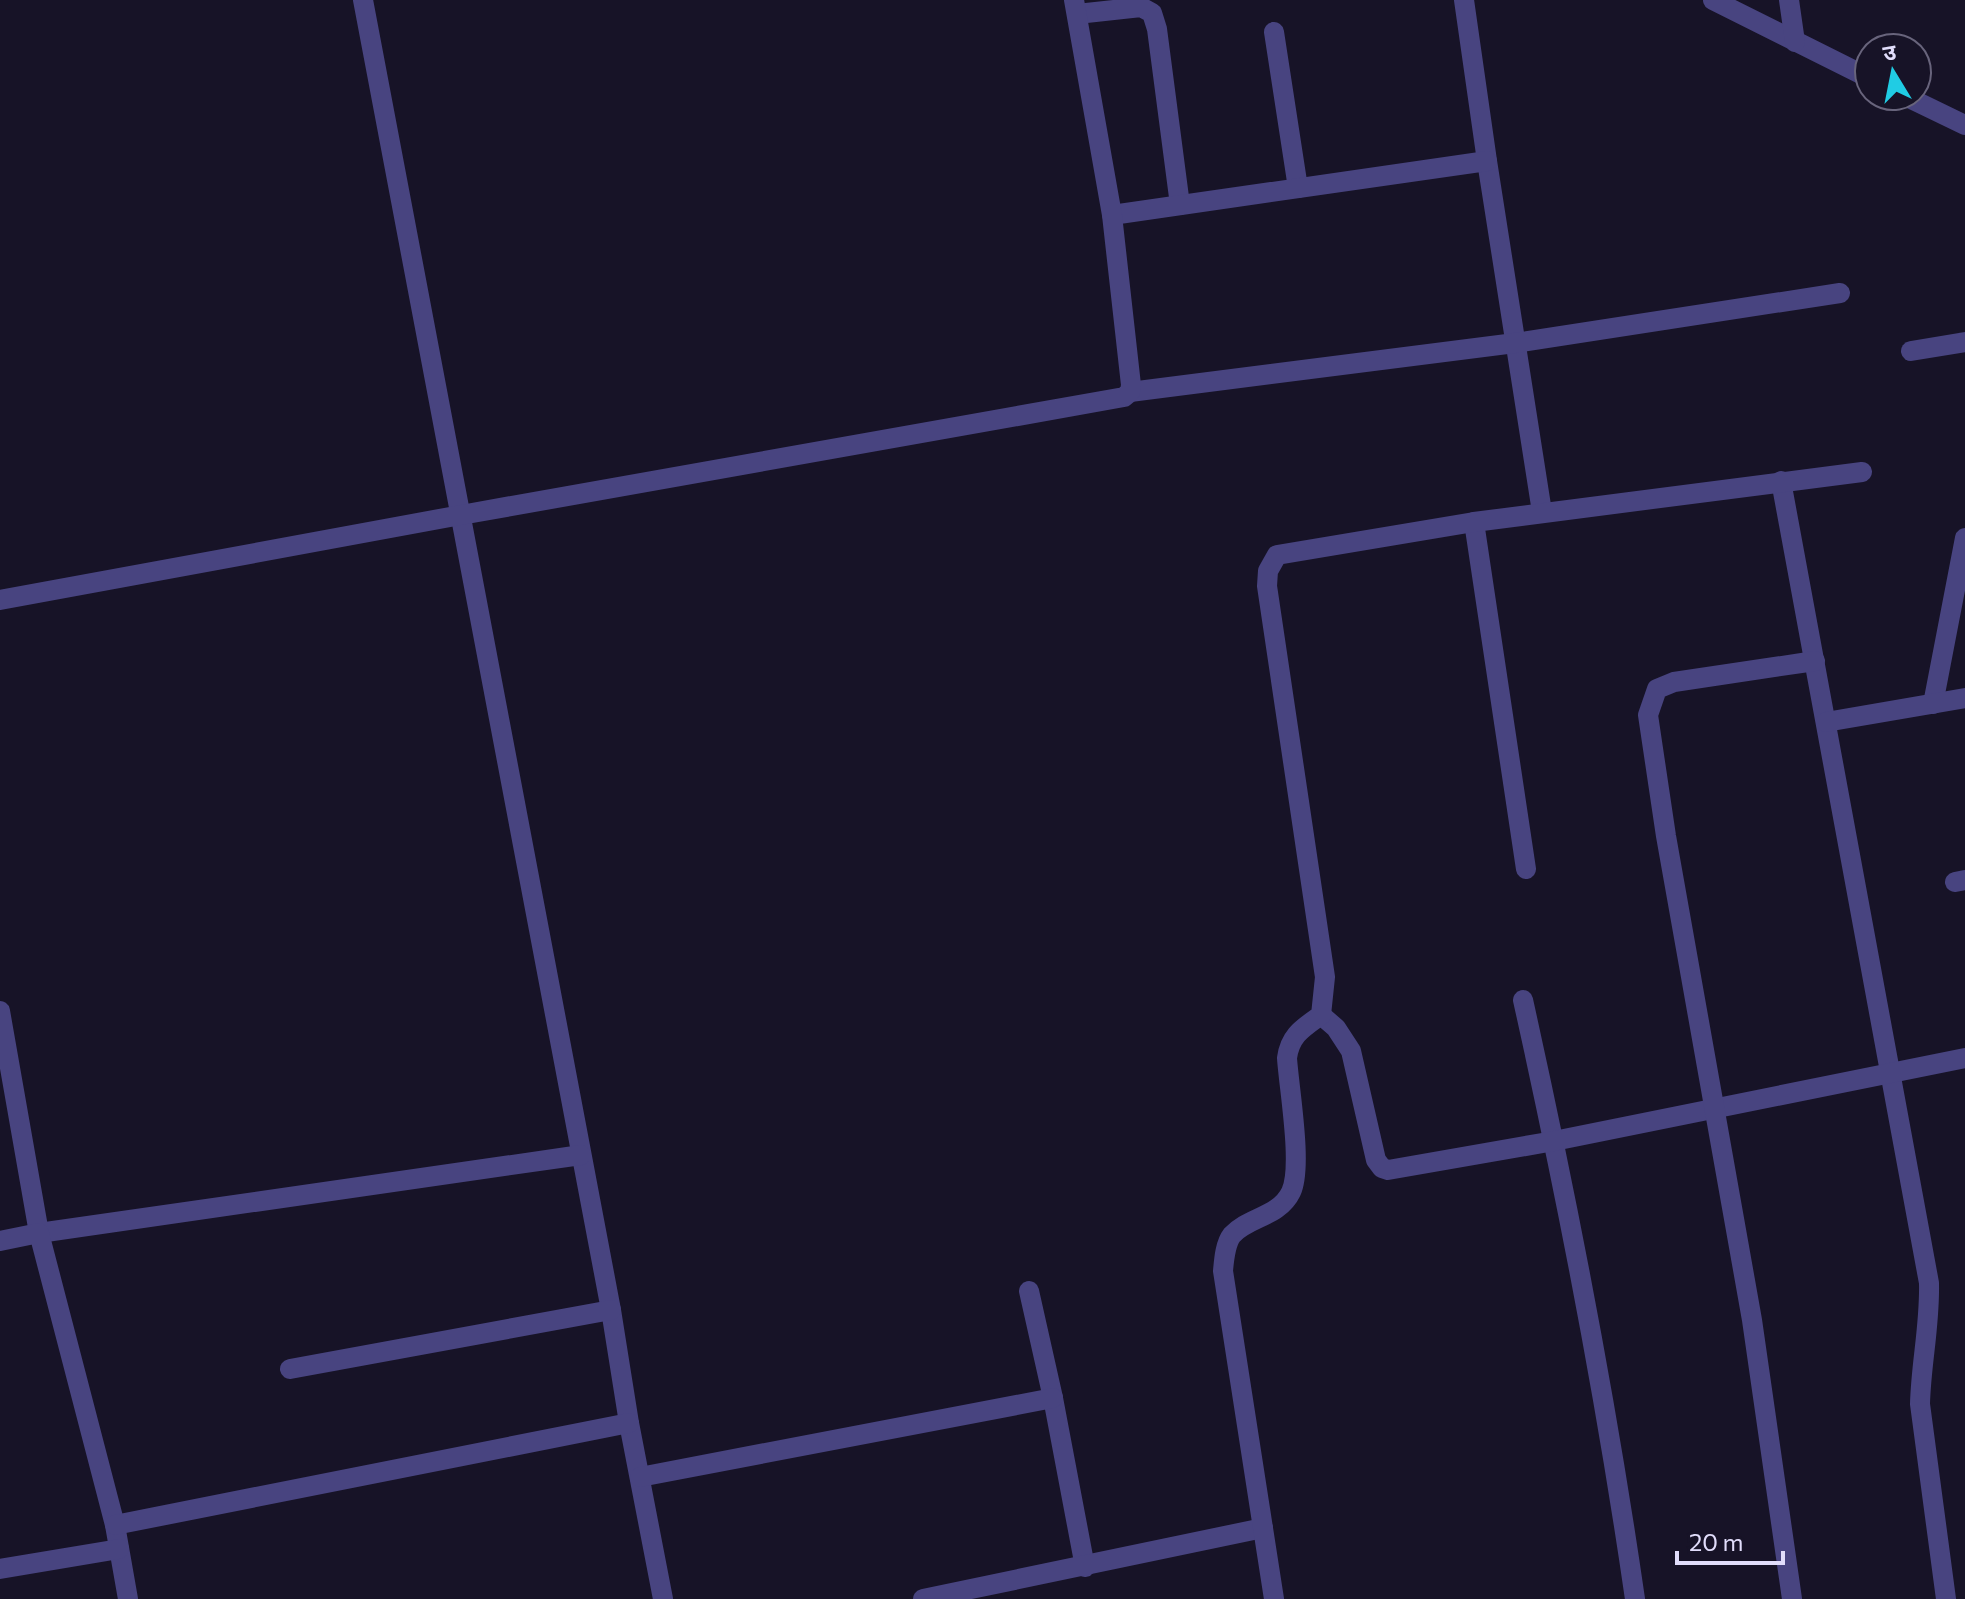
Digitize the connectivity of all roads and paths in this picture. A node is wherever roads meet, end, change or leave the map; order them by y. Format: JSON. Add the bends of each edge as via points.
{"nodes":[{"id":1,"x":363,"y":0,"type":"edge"},
{"id":2,"x":1464,"y":0,"type":"edge"},
{"id":3,"x":1713,"y":0,"type":"edge"},
{"id":4,"x":1789,"y":0,"type":"edge"},
{"id":5,"x":1075,"y":7,"type":"edge"},
{"id":6,"x":1274,"y":32,"type":"dead end"},
{"id":7,"x":1795,"y":42,"type":"junction"},
{"id":8,"x":1853,"y":70,"type":"edge"},
{"id":9,"x":1933,"y":110,"type":"edge"},
{"id":10,"x":1965,"y":125,"type":"edge"},
{"id":11,"x":1487,"y":161,"type":"junction"},
{"id":12,"x":1298,"y":188,"type":"junction"},
{"id":13,"x":1180,"y":205,"type":"junction"},
{"id":14,"x":1112,"y":215,"type":"junction"},
{"id":15,"x":1840,"y":293,"type":"dead end"},
{"id":16,"x":1965,"y":342,"type":"edge"},
{"id":17,"x":1515,"y":343,"type":"junction"},
{"id":18,"x":1911,"y":351,"type":"dead end"},
{"id":19,"x":1130,"y":392,"type":"junction"},
{"id":20,"x":1862,"y":472,"type":"dead end"},
{"id":21,"x":1781,"y":481,"type":"junction"},
{"id":22,"x":1542,"y":512,"type":"junction"},
{"id":23,"x":461,"y":515,"type":"junction"},
{"id":24,"x":1474,"y":522,"type":"junction"},
{"id":25,"x":1965,"y":538,"type":"edge"},
{"id":26,"x":0,"y":600,"type":"edge"},
{"id":27,"x":1815,"y":661,"type":"junction"},
{"id":28,"x":1965,"y":698,"type":"edge"},
{"id":29,"x":1933,"y":704,"type":"junction"},
{"id":30,"x":1826,"y":722,"type":"junction"},
{"id":31,"x":1526,"y":869,"type":"dead end"},
{"id":32,"x":1523,"y":1000,"type":"dead end"},
{"id":33,"x":0,"y":1011,"type":"edge"},
{"id":34,"x":1321,"y":1015,"type":"junction"},
{"id":35,"x":1965,"y":1058,"type":"edge"},
{"id":36,"x":1891,"y":1072,"type":"junction"},
{"id":37,"x":1714,"y":1108,"type":"junction"},
{"id":38,"x":1554,"y":1141,"type":"junction"},
{"id":39,"x":581,"y":1155,"type":"junction"},
{"id":40,"x":39,"y":1233,"type":"junction"},
{"id":41,"x":0,"y":1241,"type":"edge"},
{"id":42,"x":1029,"y":1291,"type":"dead end"},
{"id":43,"x":611,"y":1310,"type":"junction"},
{"id":44,"x":290,"y":1369,"type":"dead end"},
{"id":45,"x":1053,"y":1398,"type":"junction"},
{"id":46,"x":629,"y":1423,"type":"junction"},
{"id":47,"x":640,"y":1477,"type":"junction"},
{"id":48,"x":115,"y":1525,"type":"junction"},
{"id":49,"x":1263,"y":1528,"type":"junction"},
{"id":50,"x":119,"y":1549,"type":"junction"},
{"id":51,"x":1085,"y":1567,"type":"junction"},
{"id":52,"x":0,"y":1569,"type":"edge"},
{"id":53,"x":128,"y":1599,"type":"edge"},
{"id":54,"x":663,"y":1599,"type":"edge"},
{"id":55,"x":923,"y":1599,"type":"edge"},
{"id":56,"x":1274,"y":1599,"type":"edge"},
{"id":57,"x":1635,"y":1599,"type":"edge"},
{"id":58,"x":1792,"y":1599,"type":"edge"},
{"id":59,"x":1946,"y":1599,"type":"edge"}],
"edges":[{"from":1,"to":23,"type":"street"},
{"from":2,"to":11,"type":"street"},
{"from":3,"to":7,"type":"street"},
{"from":4,"to":7,"type":"street"},
{"from":5,"to":13,"type":"street","via":[[1141,7],[1152,13]]},
{"from":5,"to":14,"type":"street"},
{"from":6,"to":12,"type":"street"},
{"from":7,"to":8,"type":"street"},
{"from":9,"to":10,"type":"street"},
{"from":11,"to":12,"type":"street"},
{"from":11,"to":17,"type":"street"},
{"from":12,"to":13,"type":"street"},
{"from":13,"to":14,"type":"street"},
{"from":14,"to":19,"type":"street"},
{"from":15,"to":17,"type":"street"},
{"from":16,"to":18,"type":"street"},
{"from":17,"to":19,"type":"street"},
{"from":17,"to":22,"type":"street"},
{"from":19,"to":23,"type":"street","via":[[1114,401]]},
{"from":20,"to":21,"type":"street"},
{"from":21,"to":22,"type":"street"},
{"from":21,"to":27,"type":"street"},
{"from":22,"to":24,"type":"street"},
{"from":23,"to":26,"type":"street"},
{"from":23,"to":39,"type":"street"},
{"from":24,"to":31,"type":"street"},
{"from":24,"to":34,"type":"street","via":[[1277,555],[1268,571],[1322,948]]},
{"from":25,"to":29,"type":"street"},
{"from":27,"to":30,"type":"street"},
{"from":27,"to":37,"type":"street","via":[[1674,682],[1657,689],[1648,715]]},
{"from":28,"to":29,"type":"street"},
{"from":29,"to":30,"type":"street"},
{"from":30,"to":36,"type":"street"},
{"from":32,"to":38,"type":"street"},
{"from":33,"to":40,"type":"street"},
{"from":34,"to":38,"type":"street","via":[[1351,1051],[1382,1168]]},
{"from":34,"to":49,"type":"street","via":[[1296,1032],[1288,1048],[1297,1173],[1291,1193],[1281,1207],[1233,1235],[1223,1271]]},
{"from":35,"to":36,"type":"street"},
{"from":36,"to":37,"type":"street"},
{"from":36,"to":59,"type":"street","via":[[1929,1283],[1920,1404]]},
{"from":37,"to":38,"type":"street"},
{"from":37,"to":58,"type":"street","via":[[1754,1333]]},
{"from":38,"to":57,"type":"street","via":[[1614,1457]]},
{"from":39,"to":40,"type":"street"},
{"from":39,"to":43,"type":"street"},
{"from":40,"to":41,"type":"street"},
{"from":40,"to":48,"type":"street"},
{"from":42,"to":45,"type":"street"},
{"from":43,"to":44,"type":"street"},
{"from":43,"to":46,"type":"street"},
{"from":45,"to":47,"type":"street"},
{"from":45,"to":51,"type":"street"},
{"from":46,"to":47,"type":"street"},
{"from":46,"to":48,"type":"street"},
{"from":47,"to":54,"type":"street"},
{"from":48,"to":50,"type":"street"},
{"from":49,"to":51,"type":"street"},
{"from":49,"to":56,"type":"street"},
{"from":50,"to":52,"type":"street"},
{"from":50,"to":53,"type":"street"},
{"from":51,"to":55,"type":"street"}]}
